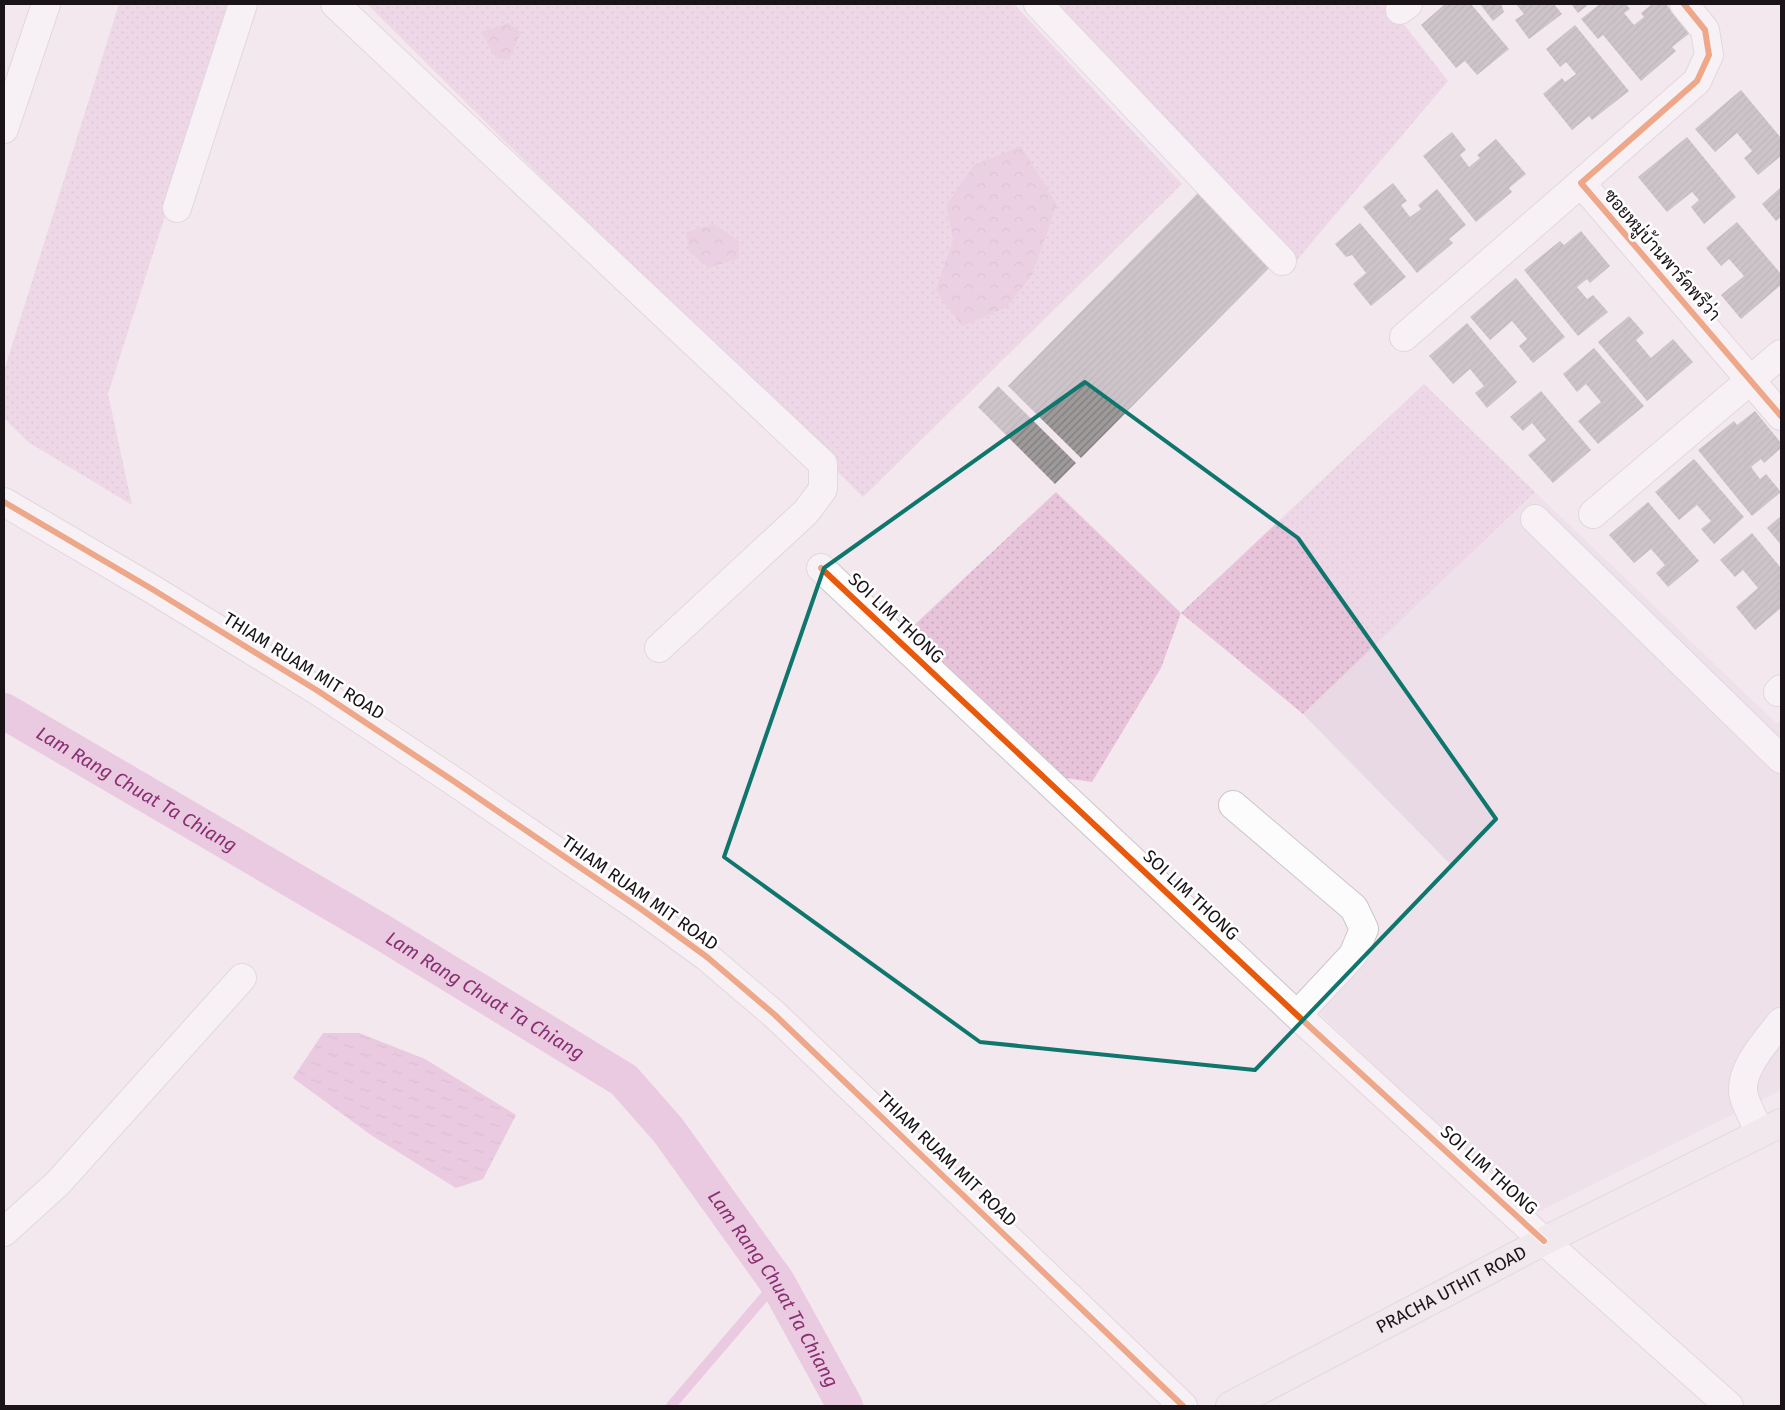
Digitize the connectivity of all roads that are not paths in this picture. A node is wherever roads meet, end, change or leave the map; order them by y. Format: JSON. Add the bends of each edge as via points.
{"nodes":[{"id":1,"x":46,"y":4,"type":"edge"},
{"id":2,"x":243,"y":4,"type":"edge"},
{"id":3,"x":335,"y":4,"type":"edge"},
{"id":4,"x":1038,"y":4,"type":"edge"},
{"id":5,"x":1684,"y":4,"type":"edge"},
{"id":6,"x":4,"y":129,"type":"edge"},
{"id":7,"x":1581,"y":184,"type":"junction"},
{"id":8,"x":177,"y":208,"type":"dead end"},
{"id":9,"x":1282,"y":261,"type":"dead end"},
{"id":10,"x":1404,"y":337,"type":"dead end"},
{"id":11,"x":1781,"y":354,"type":"edge"},
{"id":12,"x":1750,"y":381,"type":"junction"},
{"id":13,"x":1781,"y":416,"type":"edge"},
{"id":14,"x":4,"y":502,"type":"edge"},
{"id":15,"x":1593,"y":514,"type":"dead end"},
{"id":16,"x":1535,"y":518,"type":"dead end"},
{"id":17,"x":821,"y":568,"type":"dead end"},
{"id":18,"x":659,"y":648,"type":"dead end"},
{"id":19,"x":1781,"y":759,"type":"edge"},
{"id":20,"x":1233,"y":805,"type":"dead end"},
{"id":21,"x":242,"y":978,"type":"dead end"},
{"id":22,"x":1297,"y":1015,"type":"junction"},
{"id":23,"x":1781,"y":1022,"type":"edge"},
{"id":24,"x":1771,"y":1128,"type":"edge"},
{"id":25,"x":4,"y":1232,"type":"edge"},
{"id":26,"x":1544,"y":1241,"type":"junction"},
{"id":27,"x":1183,"y":1406,"type":"edge"},
{"id":28,"x":1230,"y":1406,"type":"edge"},
{"id":29,"x":1729,"y":1406,"type":"edge"}],
"edges":[{"from":1,"to":6,"type":"street"},
{"from":2,"to":8,"type":"street"},
{"from":3,"to":18,"type":"street","via":[[823,464],[823,489],[806,512]]},
{"from":4,"to":9,"type":"street"},
{"from":5,"to":7,"type":"street","name":"ซอยหมู่บ้านพาร์คพรีว่า","via":[[1705,30],[1709,55],[1697,81]]},
{"from":7,"to":10,"type":"street"},
{"from":7,"to":12,"type":"street","name":"ซอยหมู่บ้านพาร์คพรีว่า"},
{"from":11,"to":12,"type":"street"},
{"from":12,"to":13,"type":"street","name":"ซอยหมู่บ้านพาร์คพรีว่า"},
{"from":12,"to":15,"type":"street"},
{"from":14,"to":27,"type":"street","name":"THIAM RUAM MIT ROAD","via":[[318,691],[707,957],[775,1014]]},
{"from":16,"to":19,"type":"street"},
{"from":17,"to":22,"type":"street","name":"SOI LIM THONG"},
{"from":20,"to":22,"type":"street","via":[[1354,908],[1364,929],[1352,955]]},
{"from":21,"to":25,"type":"street","via":[[58,1183]]},
{"from":22,"to":26,"type":"street","name":"SOI LIM THONG"},
{"from":23,"to":24,"type":"street","via":[[1760,1048],[1744,1078],[1744,1096]]},
{"from":24,"to":26,"type":"main road","name":"PRACHA UTHIT ROAD"},
{"from":26,"to":28,"type":"main road","name":"PRACHA UTHIT ROAD"},
{"from":26,"to":29,"type":"street","name":"SOI LIM THONG"}]}
